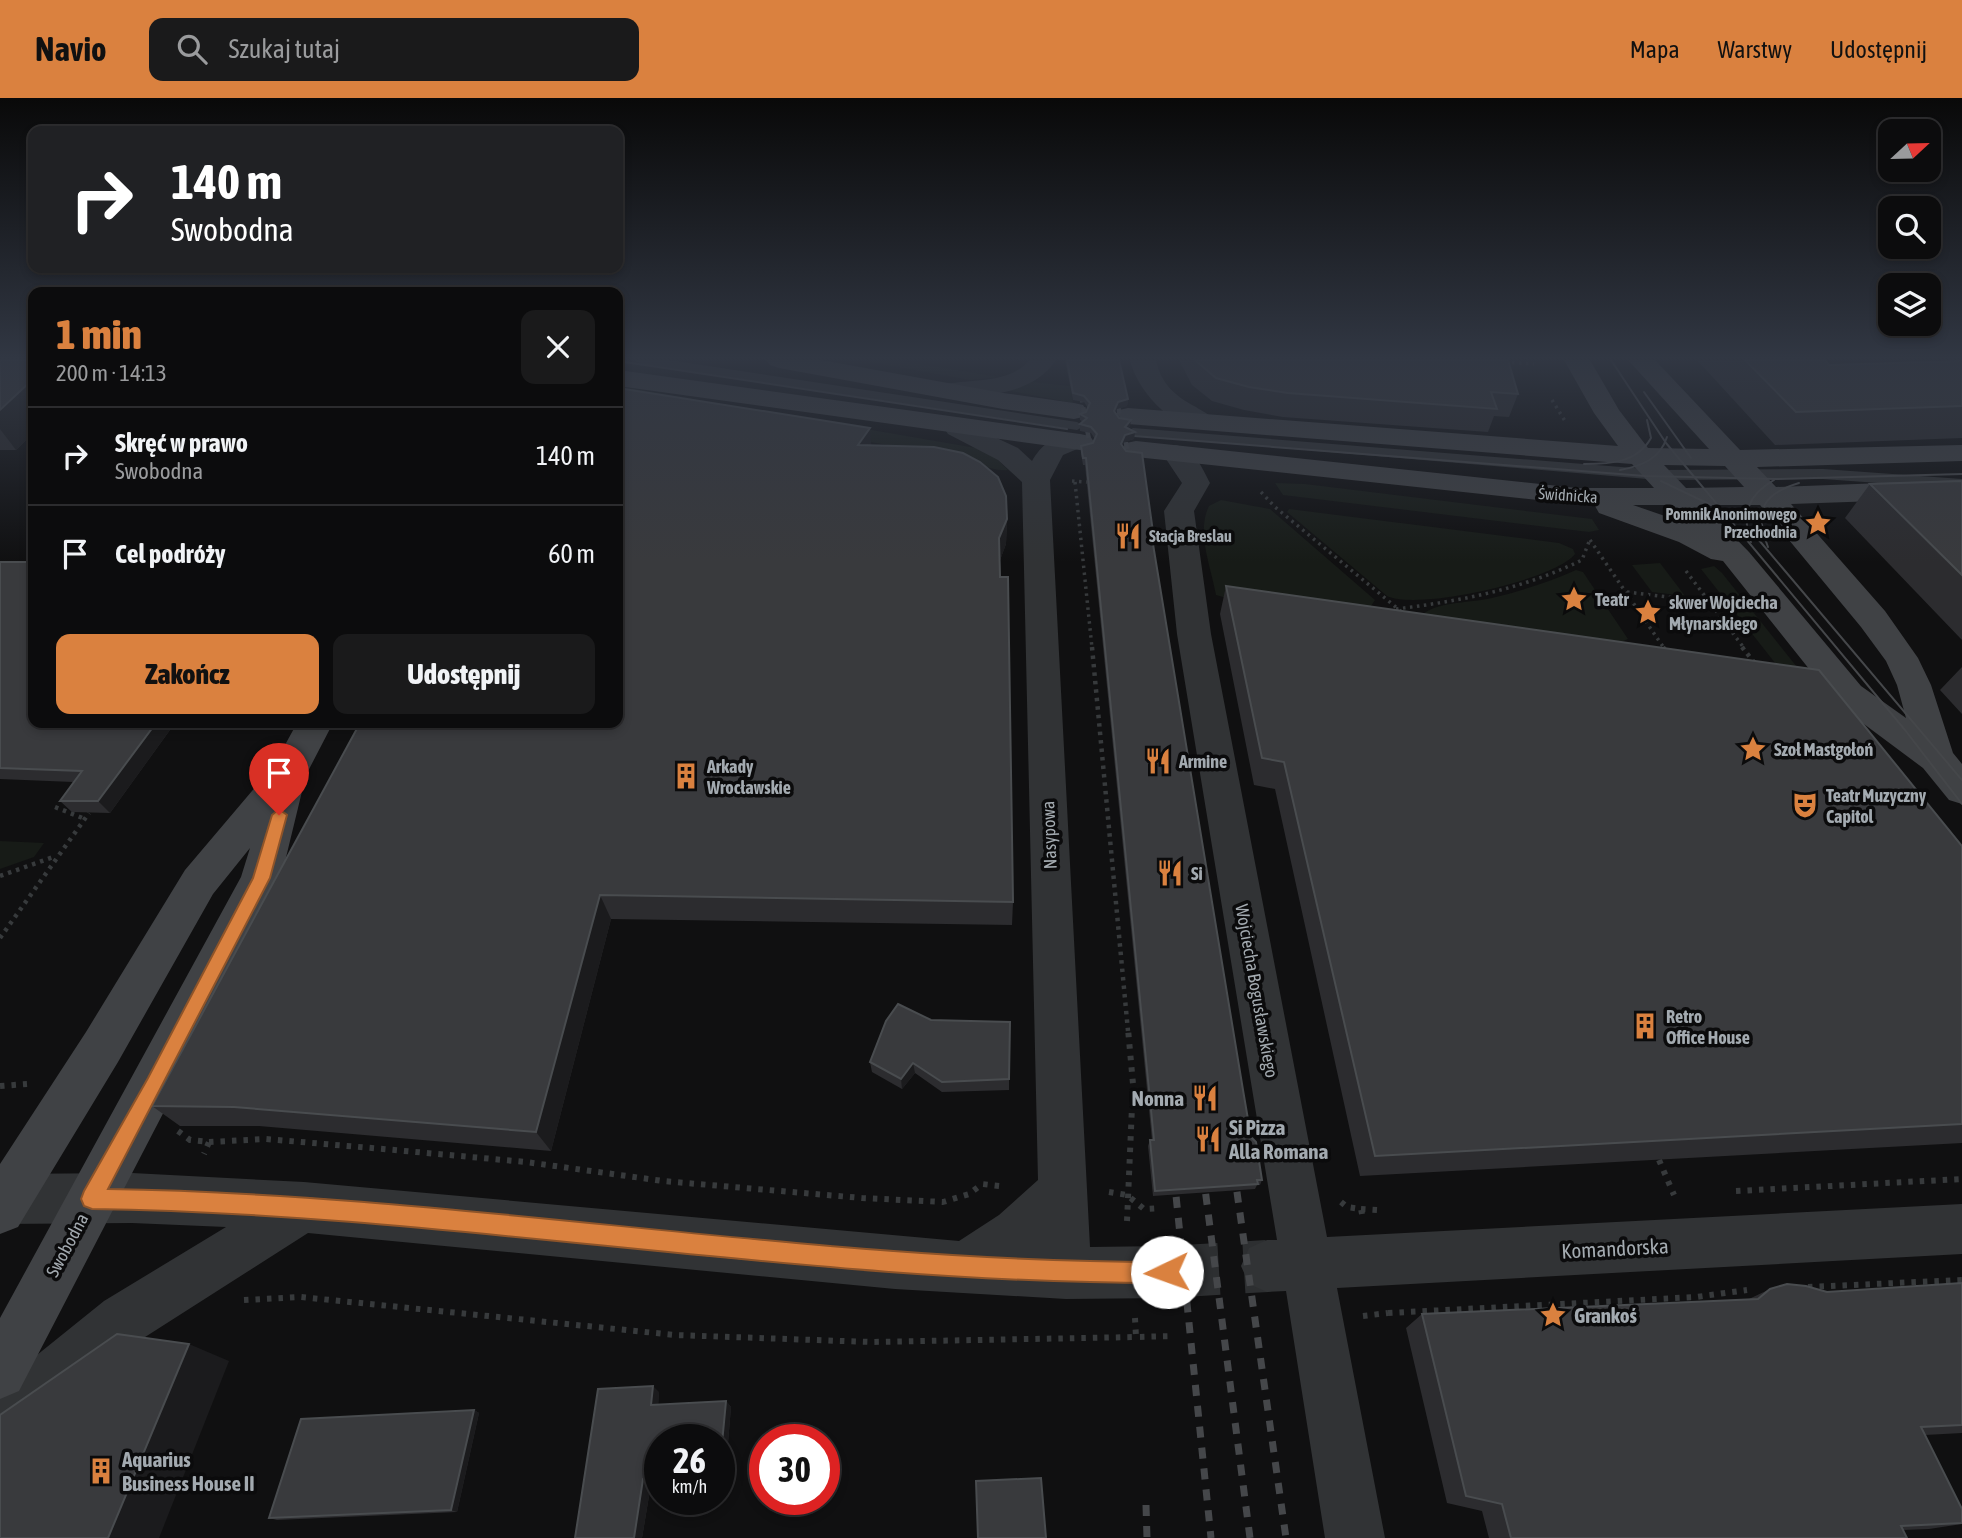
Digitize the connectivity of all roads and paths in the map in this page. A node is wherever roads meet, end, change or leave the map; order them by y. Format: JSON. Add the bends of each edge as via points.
{"nodes":[{"id":1,"x":953,"y":427,"type":"edge"},
{"id":2,"x":1059,"y":427,"type":"edge"},
{"id":3,"x":1067,"y":427,"type":"edge"},
{"id":4,"x":1162,"y":427,"type":"edge"},
{"id":5,"x":1253,"y":427,"type":"edge"},
{"id":6,"x":1619,"y":427,"type":"edge"},
{"id":7,"x":1704,"y":427,"type":"edge"},
{"id":8,"x":958,"y":428,"type":"junction"},
{"id":9,"x":1076,"y":430,"type":"junction"},
{"id":10,"x":1132,"y":432,"type":"junction"},
{"id":11,"x":1962,"y":453,"type":"edge"},
{"id":12,"x":1185,"y":465,"type":"junction"},
{"id":13,"x":1660,"y":476,"type":"junction"},
{"id":14,"x":1751,"y":477,"type":"junction"},
{"id":15,"x":1036,"y":480,"type":"junction"},
{"id":16,"x":1074,"y":481,"type":"dead end"},
{"id":17,"x":1962,"y":486,"type":"edge"},
{"id":18,"x":1577,"y":497,"type":"junction"},
{"id":19,"x":1265,"y":499,"type":"dead end"},
{"id":20,"x":1681,"y":565,"type":"dead end"},
{"id":21,"x":1744,"y":566,"type":"junction"},
{"id":22,"x":1626,"y":592,"type":"junction"},
{"id":23,"x":1709,"y":602,"type":"junction"},
{"id":24,"x":1395,"y":609,"type":"junction"},
{"id":25,"x":1385,"y":611,"type":"edge"},
{"id":26,"x":1406,"y":614,"type":"edge"},
{"id":27,"x":1668,"y":654,"type":"edge"},
{"id":28,"x":1763,"y":674,"type":"edge"},
{"id":29,"x":312,"y":728,"type":"edge"},
{"id":30,"x":1936,"y":758,"type":"junction"},
{"id":31,"x":287,"y":775,"type":"junction"},
{"id":32,"x":1962,"y":790,"type":"edge"},
{"id":33,"x":55,"y":807,"type":"dead end"},
{"id":34,"x":89,"y":813,"type":"edge"},
{"id":35,"x":85,"y":818,"type":"junction"},
{"id":36,"x":57,"y":856,"type":"junction"},
{"id":37,"x":0,"y":876,"type":"edge"},
{"id":38,"x":0,"y":938,"type":"edge"},
{"id":39,"x":39,"y":1083,"type":"dead end"},
{"id":40,"x":0,"y":1086,"type":"edge"},
{"id":41,"x":174,"y":1127,"type":"edge"},
{"id":42,"x":209,"y":1142,"type":"junction"},
{"id":43,"x":204,"y":1154,"type":"dead end"},
{"id":44,"x":1659,"y":1160,"type":"edge"},
{"id":45,"x":1000,"y":1186,"type":"dead end"},
{"id":46,"x":1084,"y":1190,"type":"junction"},
{"id":47,"x":1127,"y":1195,"type":"junction"},
{"id":48,"x":1674,"y":1195,"type":"dead end"},
{"id":49,"x":92,"y":1199,"type":"junction"},
{"id":50,"x":2,"y":1203,"type":"edge"},
{"id":51,"x":304,"y":1207,"type":"junction"},
{"id":52,"x":1161,"y":1208,"type":"dead end"},
{"id":53,"x":1127,"y":1222,"type":"dead end"},
{"id":54,"x":1962,"y":1229,"type":"edge"},
{"id":55,"x":1287,"y":1265,"type":"junction"},
{"id":56,"x":963,"y":1267,"type":"junction"},
{"id":57,"x":1167,"y":1272,"type":"tunnel mouth"},
{"id":58,"x":1066,"y":1273,"type":"junction"},
{"id":59,"x":1962,"y":1280,"type":"edge"},
{"id":60,"x":1795,"y":1287,"type":"edge"},
{"id":61,"x":1757,"y":1289,"type":"dead end"},
{"id":62,"x":235,"y":1300,"type":"dead end"},
{"id":63,"x":1388,"y":1313,"type":"dead end"},
{"id":64,"x":1135,"y":1318,"type":"dead end"},
{"id":65,"x":1172,"y":1336,"type":"dead end"},
{"id":66,"x":1136,"y":1337,"type":"junction"},
{"id":67,"x":0,"y":1372,"type":"edge"},
{"id":68,"x":0,"y":1431,"type":"edge"},
{"id":69,"x":1355,"y":1538,"type":"edge"}],
"edges":[{"from":1,"to":8,"type":"main road"},
{"from":2,"to":9,"type":"lane"},
{"from":3,"to":9,"type":"main road"},
{"from":4,"to":10,"type":"main road","name":"Świdnicka"},
{"from":5,"to":13,"type":"main road","name":"Świdnicka"},
{"from":6,"to":13,"type":"main road"},
{"from":7,"to":14,"type":"main road"},
{"from":8,"to":9,"type":"main road"},
{"from":8,"to":15,"type":"street","via":[[1008,454]]},
{"from":9,"to":15,"type":"street","via":[[1052,450]]},
{"from":10,"to":12,"type":"main road","name":"Świdnicka"},
{"from":10,"to":13,"type":"lane"},
{"from":11,"to":14,"type":"main road","name":"Świdnicka"},
{"from":12,"to":18,"type":"main road","name":"Świdnicka"},
{"from":12,"to":55,"type":"street","name":"Wojciecha Bogusławskiego","via":[[1193,490],[1179,511],[1193,623]]},
{"from":13,"to":14,"type":"main road","name":"Świdnicka"},
{"from":13,"to":14,"type":"main road","name":"Świdnicka"},
{"from":13,"to":18,"type":"main road","name":"Świdnicka"},
{"from":13,"to":21,"type":"main road"},
{"from":14,"to":17,"type":"main road","name":"Świdnicka"},
{"from":14,"to":30,"type":"main road","via":[[1901,658],[1917,692]]},
{"from":15,"to":46,"type":"street","name":"Nasypowa"},
{"from":16,"to":47,"type":"path","via":[[1133,1084]]},
{"from":18,"to":21,"type":"main road","via":[[1690,535]]},
{"from":19,"to":24,"type":"path"},
{"from":20,"to":23,"type":"path"},
{"from":21,"to":30,"type":"main road","via":[[1849,695]]},
{"from":22,"to":23,"type":"path"},
{"from":22,"to":24,"type":"path","via":[[1590,539],[1582,560],[1557,573],[1470,599]]},
{"from":22,"to":27,"type":"path"},
{"from":23,"to":28,"type":"path"},
{"from":24,"to":25,"type":"path"},
{"from":24,"to":26,"type":"path"},
{"from":29,"to":31,"type":"main road","name":"Swobodna"},
{"from":30,"to":32,"type":"main road"},
{"from":31,"to":49,"type":"main road","name":"Swobodna","via":[[261,878]]},
{"from":31,"to":50,"type":"main road","name":"Swobodna","via":[[199,882],[102,1047]]},
{"from":33,"to":35,"type":"path"},
{"from":34,"to":35,"type":"path"},
{"from":35,"to":36,"type":"path"},
{"from":36,"to":37,"type":"path"},
{"from":36,"to":38,"type":"path"},
{"from":39,"to":40,"type":"path"},
{"from":41,"to":42,"type":"path","via":[[190,1140]]},
{"from":42,"to":43,"type":"path"},
{"from":42,"to":45,"type":"path","via":[[266,1139],[383,1149],[862,1198],[943,1202],[969,1194],[982,1184]]},
{"from":44,"to":48,"type":"path"},
{"from":46,"to":47,"type":"path"},
{"from":46,"to":56,"type":"street"},
{"from":46,"to":58,"type":"street","name":"Nasypowa"},
{"from":47,"to":52,"type":"path","via":[[1144,1209]]},
{"from":47,"to":53,"type":"path"},
{"from":49,"to":50,"type":"street"},
{"from":49,"to":51,"type":"street"},
{"from":49,"to":67,"type":"main road","name":"Swobodna"},
{"from":51,"to":56,"type":"street"},
{"from":51,"to":68,"type":"street","via":[[124,1320],[56,1374]]},
{"from":54,"to":55,"type":"street","name":"Komandorska"},
{"from":55,"to":69,"type":"street","name":"Wojciecha Bogusławskiego"},
{"from":56,"to":58,"type":"street"},
{"from":57,"to":58,"type":"street"},
{"from":59,"to":60,"type":"path"},
{"from":61,"to":63,"type":"path","via":[[1696,1297]]},
{"from":62,"to":66,"type":"path","via":[[301,1297],[675,1335],[871,1342]]},
{"from":64,"to":66,"type":"path"},
{"from":65,"to":66,"type":"path"}]}
